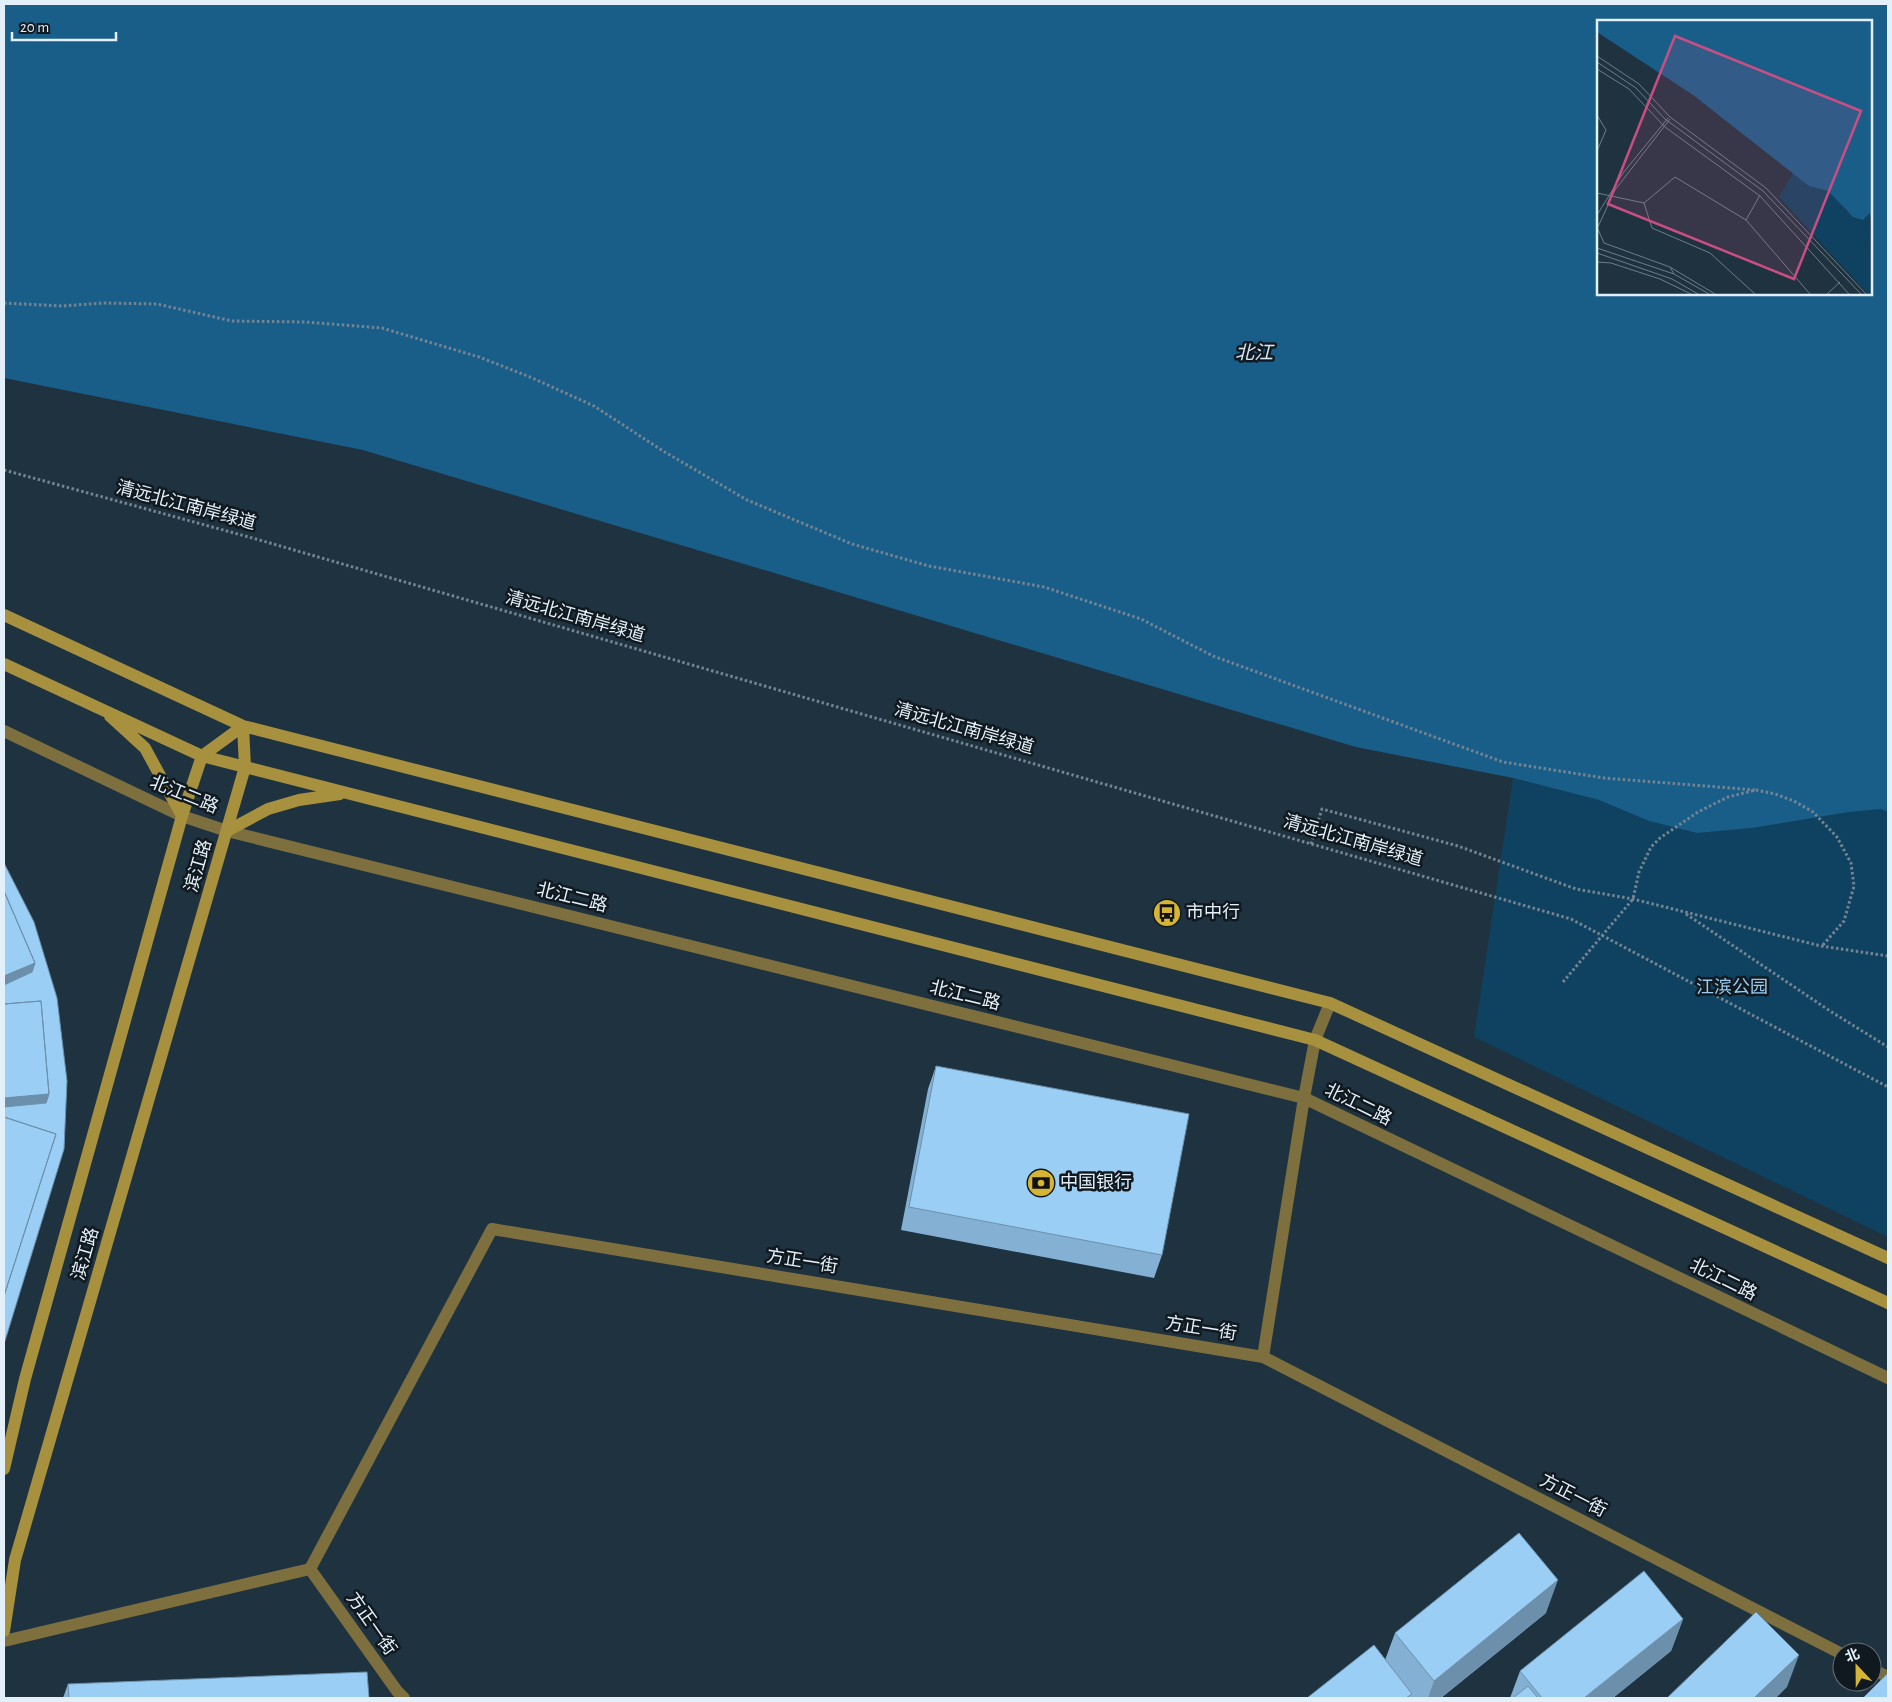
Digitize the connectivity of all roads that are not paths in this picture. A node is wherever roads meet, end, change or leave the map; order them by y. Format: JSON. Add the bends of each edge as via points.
{"nodes":[{"id":1,"x":4,"y":615,"type":"edge"},
{"id":2,"x":4,"y":664,"type":"edge"},
{"id":3,"x":101,"y":708,"type":"junction"},
{"id":4,"x":243,"y":726,"type":"junction"},
{"id":5,"x":4,"y":731,"type":"edge"},
{"id":6,"x":202,"y":756,"type":"junction"},
{"id":7,"x":245,"y":767,"type":"junction"},
{"id":8,"x":347,"y":793,"type":"junction"},
{"id":9,"x":182,"y":816,"type":"junction"},
{"id":10,"x":227,"y":830,"type":"junction"},
{"id":11,"x":1330,"y":1003,"type":"junction"},
{"id":12,"x":1315,"y":1040,"type":"junction"},
{"id":13,"x":1304,"y":1098,"type":"junction"},
{"id":14,"x":1888,"y":1258,"type":"edge"},
{"id":15,"x":1888,"y":1303,"type":"edge"},
{"id":16,"x":1263,"y":1357,"type":"junction"},
{"id":17,"x":1888,"y":1378,"type":"edge"},
{"id":18,"x":4,"y":1469,"type":"edge"},
{"id":19,"x":310,"y":1569,"type":"junction"},
{"id":20,"x":4,"y":1631,"type":"edge"},
{"id":21,"x":4,"y":1641,"type":"edge"},
{"id":22,"x":1832,"y":1649,"type":"edge"},
{"id":23,"x":404,"y":1698,"type":"edge"}],
"edges":[{"from":1,"to":4,"type":"main road"},
{"from":2,"to":3,"type":"main road"},
{"from":3,"to":6,"type":"main road"},
{"from":3,"to":9,"type":"main road","via":[[145,748]]},
{"from":4,"to":6,"type":"main road"},
{"from":4,"to":7,"type":"main road","name":"滨江路"},
{"from":4,"to":11,"type":"main road"},
{"from":5,"to":9,"type":"street","name":"北江二路"},
{"from":6,"to":7,"type":"main road"},
{"from":6,"to":9,"type":"main road","name":"滨江路"},
{"from":7,"to":8,"type":"main road"},
{"from":7,"to":10,"type":"main road","name":"滨江路"},
{"from":8,"to":10,"type":"main road","via":[[299,800],[268,809]]},
{"from":8,"to":12,"type":"main road"},
{"from":9,"to":10,"type":"street","name":"北江二路"},
{"from":9,"to":18,"type":"main road","name":"滨江路","via":[[24,1379]]},
{"from":10,"to":13,"type":"street","name":"北江二路"},
{"from":10,"to":20,"type":"main road","name":"滨江路","via":[[15,1560]]},
{"from":11,"to":12,"type":"street"},
{"from":11,"to":14,"type":"main road"},
{"from":12,"to":13,"type":"street"},
{"from":12,"to":15,"type":"main road"},
{"from":13,"to":16,"type":"street"},
{"from":13,"to":17,"type":"street","name":"北江二路"},
{"from":16,"to":19,"type":"street","name":"方正一街","via":[[492,1228]]},
{"from":16,"to":22,"type":"street","name":"方正一街"},
{"from":19,"to":21,"type":"street"},
{"from":19,"to":23,"type":"street","name":"方正一街"}]}
